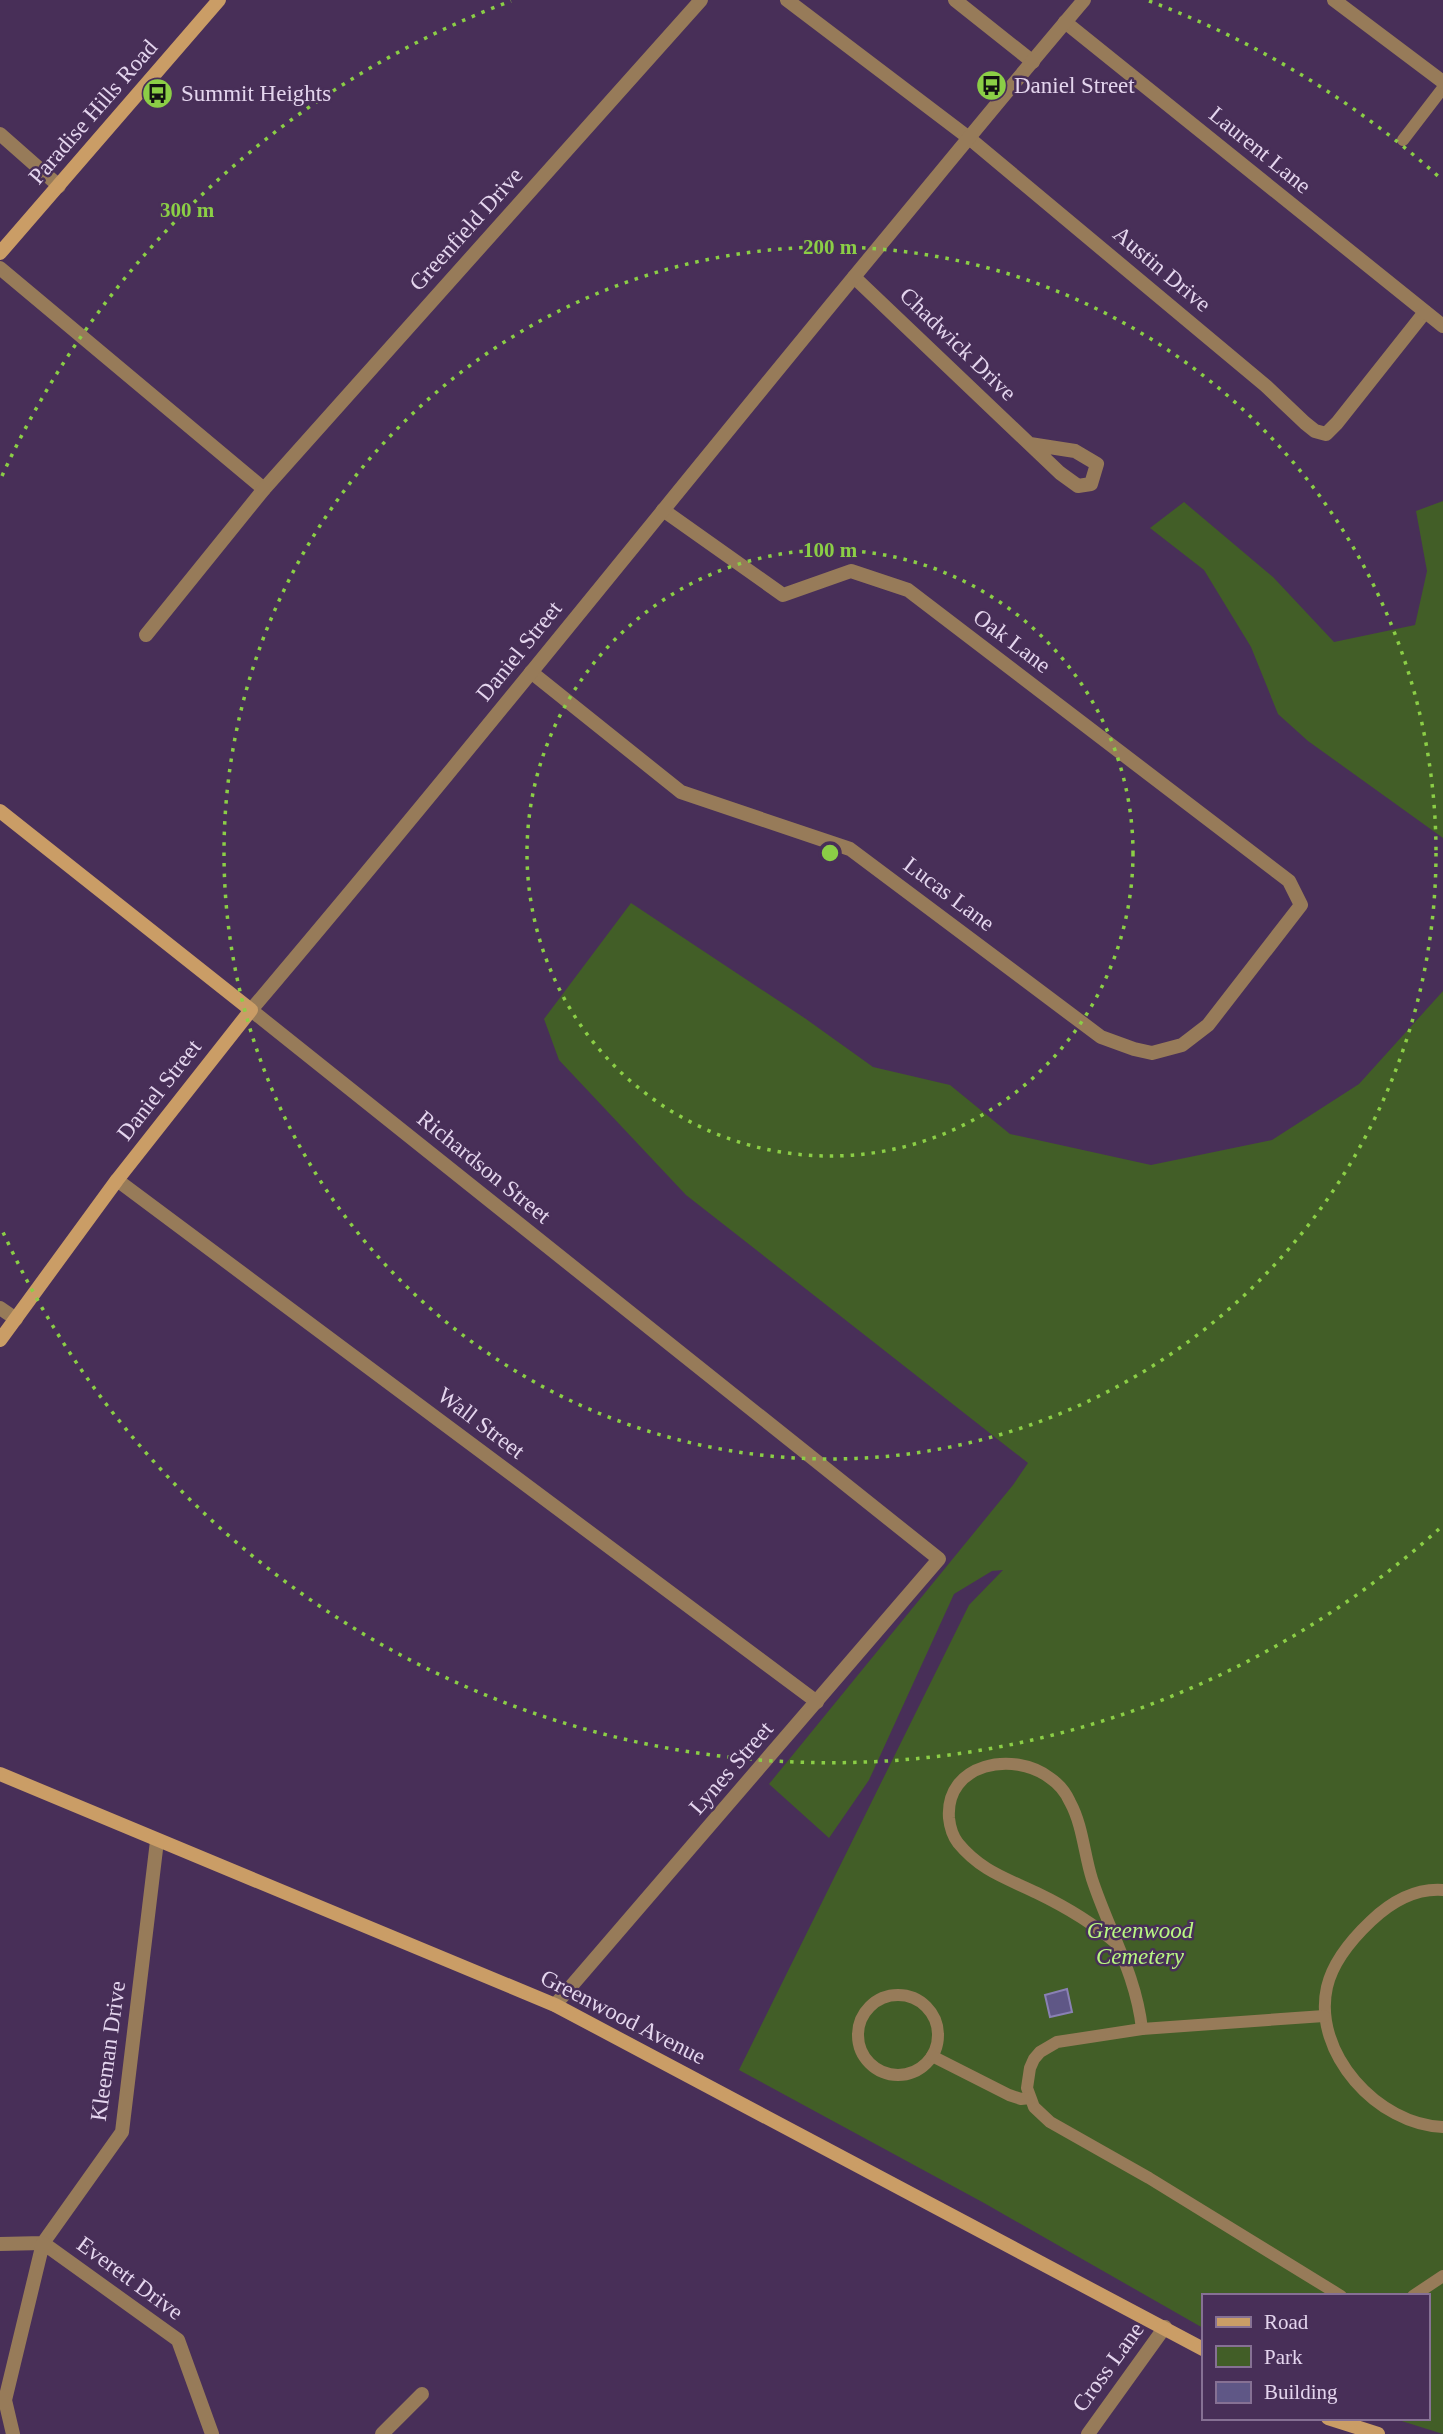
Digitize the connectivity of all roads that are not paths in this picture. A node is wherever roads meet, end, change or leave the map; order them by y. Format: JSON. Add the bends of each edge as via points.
{"nodes":[{"id":1,"x":219,"y":0,"type":"edge"},
{"id":2,"x":701,"y":0,"type":"edge"},
{"id":3,"x":787,"y":0,"type":"edge"},
{"id":4,"x":955,"y":0,"type":"edge"},
{"id":5,"x":1084,"y":0,"type":"edge"},
{"id":6,"x":1334,"y":0,"type":"edge"},
{"id":7,"x":1065,"y":22,"type":"junction"},
{"id":8,"x":1033,"y":62,"type":"junction"},
{"id":9,"x":1443,"y":82,"type":"edge"},
{"id":10,"x":1443,"y":88,"type":"edge"},
{"id":11,"x":0,"y":134,"type":"edge"},
{"id":12,"x":969,"y":138,"type":"junction"},
{"id":13,"x":1403,"y":140,"type":"dead end"},
{"id":14,"x":59,"y":186,"type":"junction"},
{"id":15,"x":1,"y":251,"type":"edge"},
{"id":16,"x":0,"y":268,"type":"edge"},
{"id":17,"x":854,"y":277,"type":"junction"},
{"id":18,"x":1425,"y":312,"type":"junction"},
{"id":19,"x":1443,"y":326,"type":"edge"},
{"id":20,"x":1030,"y":444,"type":"dead end"},
{"id":21,"x":264,"y":489,"type":"junction"},
{"id":22,"x":663,"y":510,"type":"junction"},
{"id":23,"x":146,"y":635,"type":"dead end"},
{"id":24,"x":531,"y":672,"type":"junction"},
{"id":25,"x":0,"y":811,"type":"edge"},
{"id":26,"x":1301,"y":905,"type":"joint"},
{"id":27,"x":251,"y":1010,"type":"junction"},
{"id":28,"x":117,"y":1180,"type":"junction"},
{"id":29,"x":0,"y":1307,"type":"edge"},
{"id":30,"x":16,"y":1319,"type":"junction"},
{"id":31,"x":0,"y":1340,"type":"edge"},
{"id":32,"x":939,"y":1559,"type":"joint"},
{"id":33,"x":817,"y":1702,"type":"junction"},
{"id":34,"x":0,"y":1774,"type":"edge"},
{"id":35,"x":157,"y":1841,"type":"junction"},
{"id":36,"x":1443,"y":1890,"type":"edge"},
{"id":37,"x":1117,"y":1944,"type":"junction"},
{"id":38,"x":555,"y":2005,"type":"junction"},
{"id":39,"x":1324,"y":2016,"type":"junction"},
{"id":40,"x":1142,"y":2029,"type":"junction"},
{"id":41,"x":932,"y":2056,"type":"junction"},
{"id":42,"x":1030,"y":2098,"type":"junction"},
{"id":43,"x":1443,"y":2127,"type":"edge"},
{"id":44,"x":43,"y":2243,"type":"junction"},
{"id":45,"x":0,"y":2244,"type":"edge"},
{"id":46,"x":1443,"y":2276,"type":"edge"},
{"id":47,"x":1338,"y":2294,"type":"edge"},
{"id":48,"x":1416,"y":2294,"type":"edge"},
{"id":49,"x":1165,"y":2327,"type":"junction"},
{"id":50,"x":1202,"y":2348,"type":"edge"},
{"id":51,"x":422,"y":2394,"type":"dead end"},
{"id":52,"x":1334,"y":2420,"type":"edge"},
{"id":53,"x":13,"y":2434,"type":"edge"},
{"id":54,"x":212,"y":2434,"type":"edge"},
{"id":55,"x":382,"y":2434,"type":"edge"},
{"id":56,"x":1088,"y":2434,"type":"edge"},
{"id":57,"x":1378,"y":2434,"type":"edge"}],
"edges":[{"from":1,"to":14,"type":"main road","name":"Paradise Hills Road"},
{"from":2,"to":21,"type":"street","name":"Greenfield Drive"},
{"from":3,"to":12,"type":"street"},
{"from":4,"to":8,"type":"street"},
{"from":5,"to":7,"type":"street","name":"Daniel Street"},
{"from":6,"to":9,"type":"street"},
{"from":7,"to":8,"type":"street","name":"Daniel Street"},
{"from":7,"to":18,"type":"street","name":"Laurent Lane"},
{"from":8,"to":12,"type":"street","name":"Daniel Street"},
{"from":10,"to":13,"type":"lane"},
{"from":11,"to":14,"type":"street"},
{"from":12,"to":17,"type":"street","name":"Daniel Street"},
{"from":12,"to":18,"type":"street","name":"Austin Drive","via":[[1315,431],[1326,434]]},
{"from":14,"to":15,"type":"main road","name":"Paradise Hills Road"},
{"from":16,"to":21,"type":"street"},
{"from":17,"to":20,"type":"street","name":"Chadwick Drive"},
{"from":17,"to":22,"type":"street","name":"Daniel Street"},
{"from":18,"to":19,"type":"street","name":"Laurent Lane"},
{"from":21,"to":23,"type":"street","name":"Greenfield Drive"},
{"from":22,"to":24,"type":"street","name":"Daniel Street"},
{"from":22,"to":26,"type":"street","name":"Oak Lane","via":[[783,595],[851,571],[908,590],[1289,881]]},
{"from":24,"to":26,"type":"street","name":"Lucas Lane","via":[[681,792],[850,849],[1101,1037],[1133,1049],[1152,1053],[1182,1045],[1208,1025]]},
{"from":24,"to":27,"type":"street","name":"Daniel Street"},
{"from":25,"to":27,"type":"main road","name":"Richardson Street"},
{"from":27,"to":28,"type":"main road","name":"Daniel Street"},
{"from":27,"to":32,"type":"street","name":"Richardson Street"},
{"from":28,"to":30,"type":"main road","name":"Daniel Street"},
{"from":28,"to":33,"type":"street","name":"Wall Street"},
{"from":29,"to":30,"type":"street"},
{"from":30,"to":31,"type":"main road","name":"Daniel Street"},
{"from":32,"to":33,"type":"street","name":"Lynes Street"},
{"from":33,"to":38,"type":"street","name":"Lynes Street"},
{"from":34,"to":35,"type":"main road","name":"Greenwood Avenue"},
{"from":35,"to":38,"type":"main road","name":"Greenwood Avenue"},
{"from":35,"to":44,"type":"street","name":"Kleeman Drive","via":[[122,2132]]},
{"from":36,"to":39,"type":"lane","via":[[1390,1904],[1353,1939],[1327,1985]]},
{"from":37,"to":37,"type":"lane","via":[[1091,1877],[1076,1816],[1063,1790],[1036,1769],[1018,1763],[987,1765],[962,1779],[949,1810],[950,1828],[967,1853],[1003,1879],[1089,1921]]},
{"from":37,"to":40,"type":"lane","via":[[1139,2001]]},
{"from":38,"to":49,"type":"main road","name":"Greenwood Avenue"},
{"from":39,"to":40,"type":"lane"},
{"from":39,"to":43,"type":"lane","via":[[1335,2049],[1362,2091],[1390,2111]]},
{"from":40,"to":42,"type":"lane","via":[[1066,2039],[1048,2046],[1030,2068]]},
{"from":41,"to":41,"type":"lane","via":[[937,2024],[925,2005],[893,1995],[865,2013],[859,2045],[863,2056],[880,2072],[904,2075],[925,2065]]},
{"from":41,"to":42,"type":"lane","via":[[1009,2095]]},
{"from":42,"to":47,"type":"lane","via":[[1049,2122]]},
{"from":44,"to":45,"type":"street"},
{"from":44,"to":53,"type":"street","via":[[5,2400]]},
{"from":44,"to":54,"type":"street","name":"Everett Drive","via":[[178,2340]]},
{"from":46,"to":48,"type":"lane"},
{"from":49,"to":50,"type":"main road","name":"Greenwood Avenue"},
{"from":49,"to":56,"type":"street","name":"Cross Lane"},
{"from":51,"to":55,"type":"street"},
{"from":52,"to":57,"type":"main road"}]}
